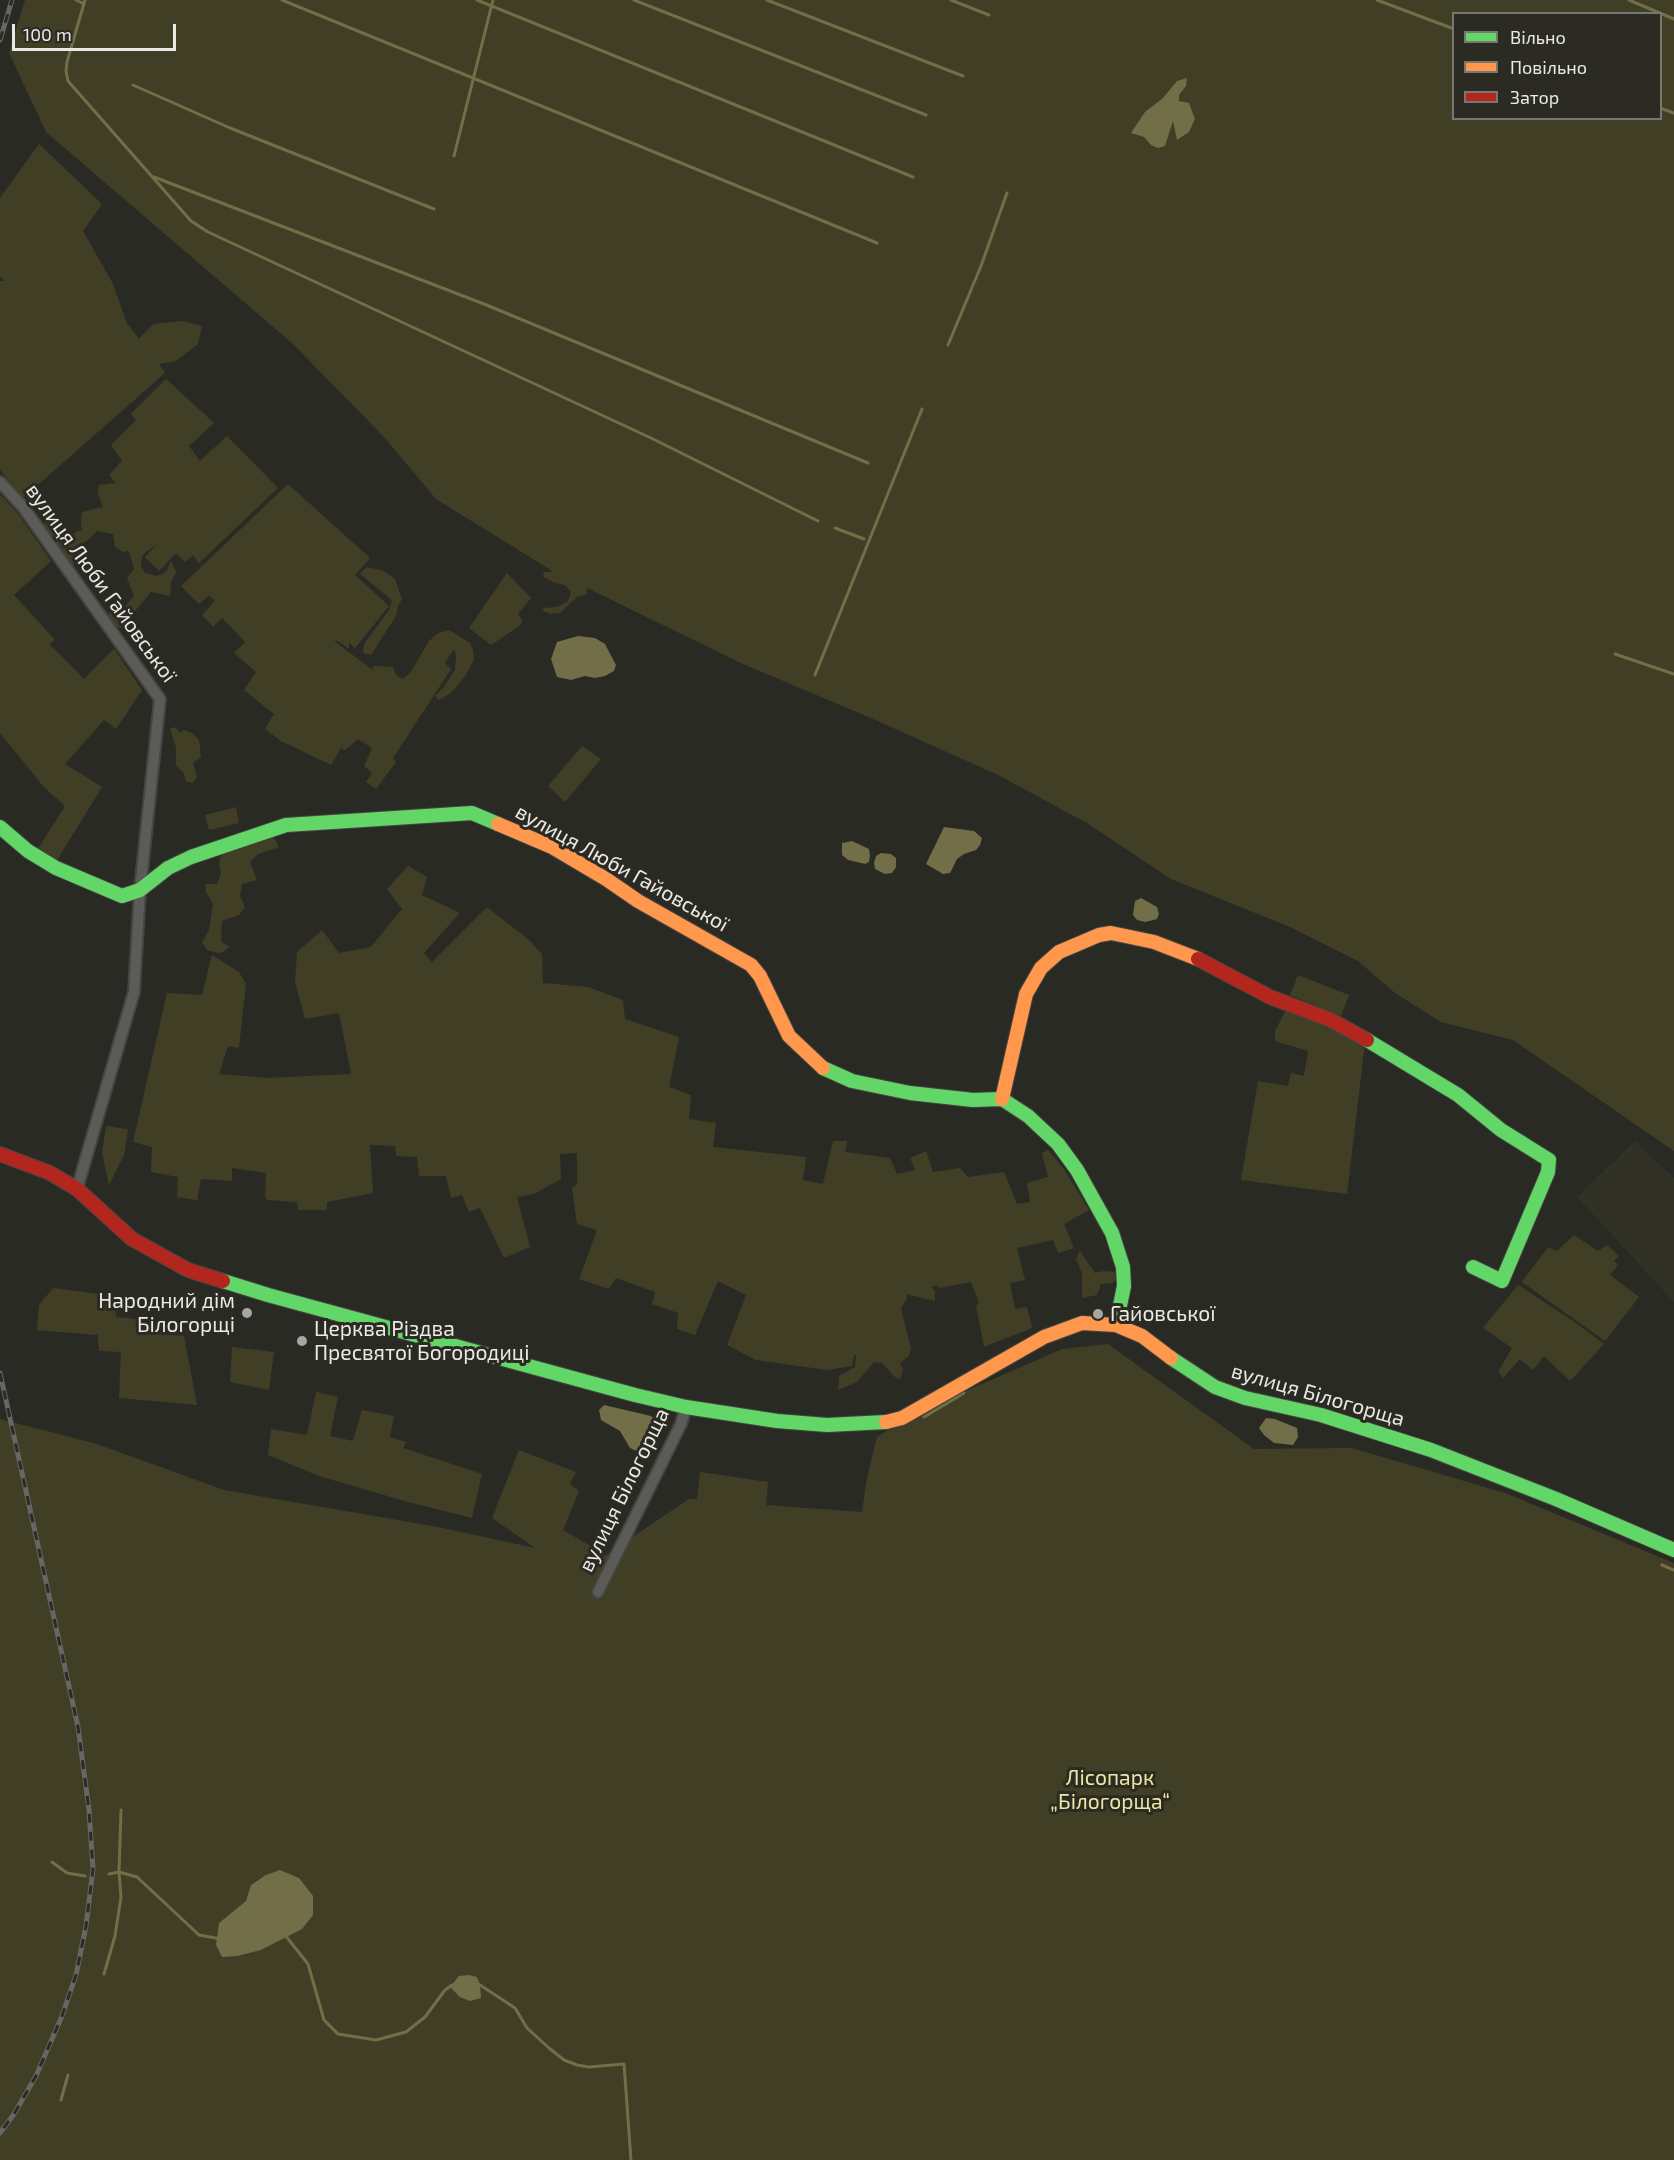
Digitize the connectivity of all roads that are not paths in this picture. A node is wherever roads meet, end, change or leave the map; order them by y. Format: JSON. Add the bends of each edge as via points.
{"nodes":[{"id":1,"x":0,"y":482,"type":"edge"},
{"id":2,"x":0,"y":827,"type":"edge"},
{"id":3,"x":140,"y":890,"type":"junction"},
{"id":4,"x":1002,"y":1099,"type":"junction"},
{"id":5,"x":0,"y":1154,"type":"edge"},
{"id":6,"x":77,"y":1189,"type":"junction"},
{"id":7,"x":1473,"y":1267,"type":"dead end"},
{"id":8,"x":1116,"y":1325,"type":"junction"},
{"id":9,"x":687,"y":1407,"type":"junction"},
{"id":10,"x":1674,"y":1550,"type":"edge"},
{"id":11,"x":598,"y":1592,"type":"dead end"}],
"edges":[{"from":1,"to":3,"type":"street","name":"вулиця Люби Гайовської","via":[[23,507],[160,699]]},
{"from":2,"to":3,"type":"street","via":[[56,868],[122,896]]},
{"from":3,"to":4,"type":"street","name":"вулиця Люби Гайовської","via":[[168,868],[192,857],[286,825],[472,813],[552,847],[751,965],[789,1036],[819,1066],[852,1081],[910,1093]]},
{"from":3,"to":6,"type":"street","name":"вулиця Люби Гайовської","via":[[134,992]]},
{"from":4,"to":7,"type":"street","via":[[1026,994],[1034,978],[1059,952],[1085,939],[1111,933],[1154,942],[1196,958],[1270,997],[1331,1020],[1377,1045],[1458,1095],[1501,1130],[1549,1160],[1548,1172],[1502,1281]]},
{"from":4,"to":8,"type":"street","via":[[1028,1116],[1058,1144],[1112,1233],[1123,1267],[1124,1286]]},
{"from":5,"to":6,"type":"street","name":"вулиця Білогорща","via":[[50,1173]]},
{"from":6,"to":9,"type":"street","name":"вулиця Білогорща","via":[[132,1239],[188,1270],[514,1363]]},
{"from":8,"to":9,"type":"street","name":"вулиця Білогорща","via":[[1082,1323],[1044,1337],[902,1418],[879,1424],[777,1421]]},
{"from":8,"to":10,"type":"street","name":"вулиця Білогорща","via":[[1142,1336],[1215,1387],[1431,1450]]},
{"from":9,"to":11,"type":"street","name":"вулиця Білогорща"}]}
